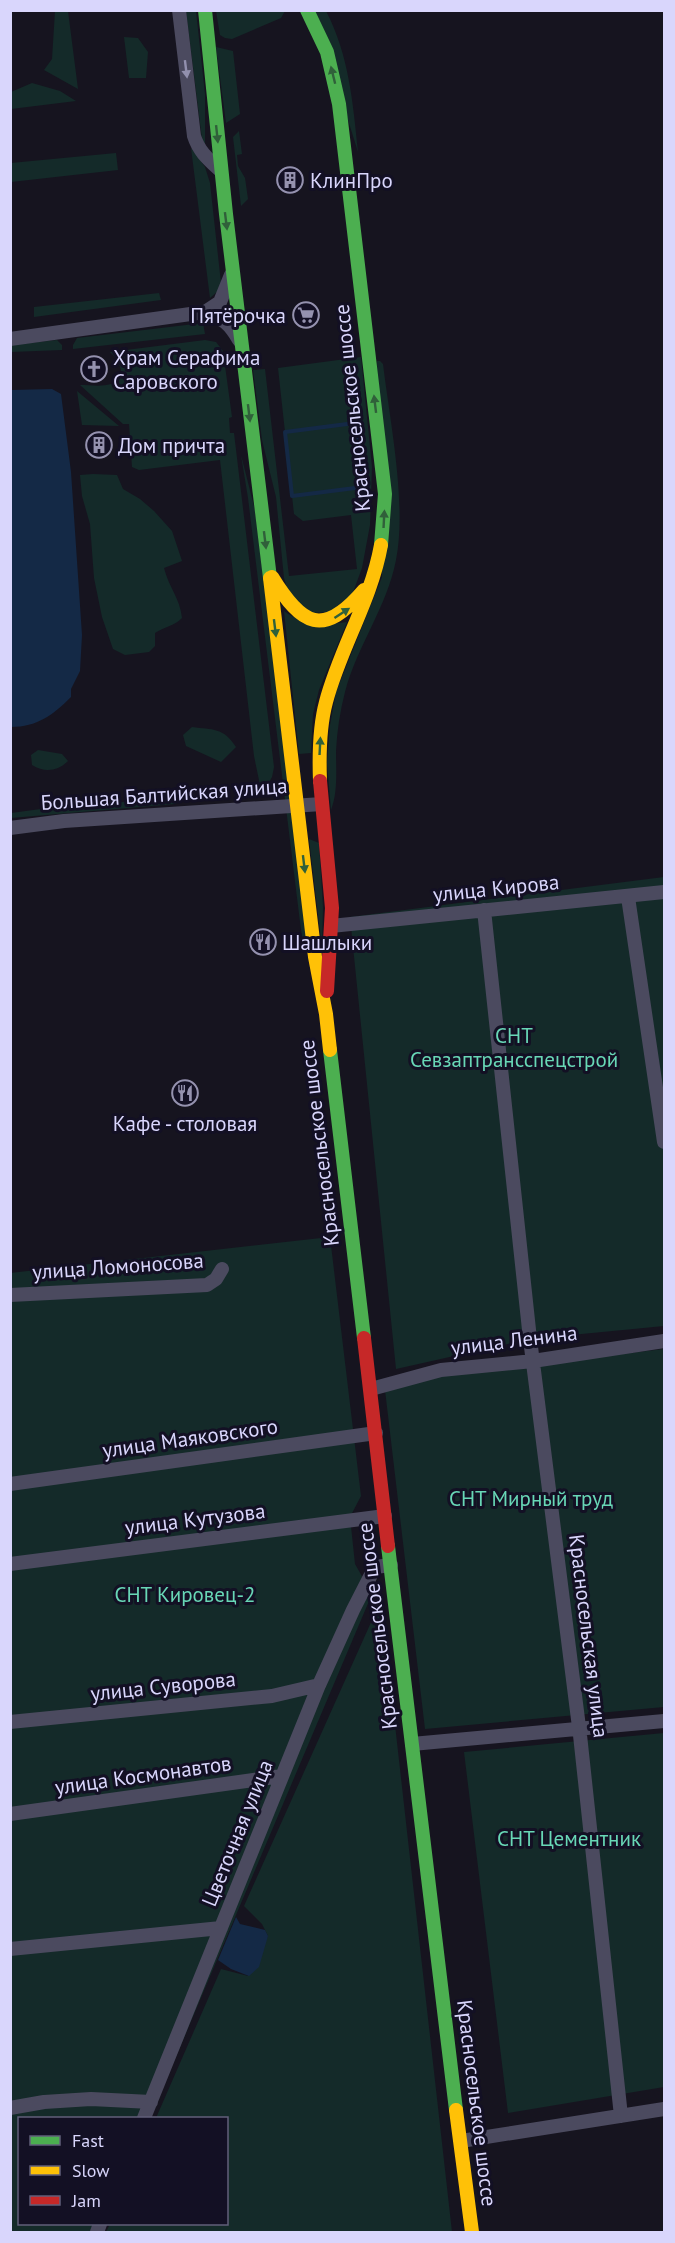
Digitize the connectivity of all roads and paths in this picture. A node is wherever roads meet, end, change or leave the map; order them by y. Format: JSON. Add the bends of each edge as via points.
{"nodes":[{"id":1,"x":179,"y":10,"type":"edge"},
{"id":2,"x":205,"y":10,"type":"edge"},
{"id":3,"x":307,"y":10,"type":"edge"},
{"id":4,"x":221,"y":171,"type":"junction"},
{"id":5,"x":232,"y":270,"type":"junction"},
{"id":6,"x":206,"y":312,"type":"junction"},
{"id":7,"x":10,"y":339,"type":"edge"},
{"id":8,"x":241,"y":344,"type":"junction"},
{"id":9,"x":268,"y":570,"type":"junction"},
{"id":10,"x":375,"y":575,"type":"junction"},
{"id":11,"x":322,"y":804,"type":"junction"},
{"id":12,"x":297,"y":806,"type":"junction"},
{"id":13,"x":10,"y":828,"type":"edge"},
{"id":14,"x":664,"y":892,"type":"edge"},
{"id":15,"x":628,"y":897,"type":"junction"},
{"id":16,"x":484,"y":910,"type":"junction"},
{"id":17,"x":331,"y":926,"type":"junction"},
{"id":18,"x":326,"y":1014,"type":"junction"},
{"id":19,"x":664,"y":1142,"type":"edge"},
{"id":20,"x":222,"y":1269,"type":"dead end"},
{"id":21,"x":10,"y":1295,"type":"edge"},
{"id":22,"x":664,"y":1341,"type":"edge"},
{"id":23,"x":533,"y":1361,"type":"junction"},
{"id":24,"x":371,"y":1389,"type":"junction"},
{"id":25,"x":376,"y":1434,"type":"junction"},
{"id":26,"x":10,"y":1484,"type":"edge"},
{"id":27,"x":385,"y":1516,"type":"junction"},
{"id":28,"x":10,"y":1564,"type":"edge"},
{"id":29,"x":391,"y":1565,"type":"junction"},
{"id":30,"x":319,"y":1686,"type":"junction"},
{"id":31,"x":664,"y":1721,"type":"edge"},
{"id":32,"x":10,"y":1722,"type":"edge"},
{"id":33,"x":580,"y":1729,"type":"junction"},
{"id":34,"x":412,"y":1744,"type":"junction"},
{"id":35,"x":282,"y":1776,"type":"junction"},
{"id":36,"x":10,"y":1814,"type":"edge"},
{"id":37,"x":221,"y":1928,"type":"junction"},
{"id":38,"x":10,"y":1949,"type":"edge"},
{"id":39,"x":151,"y":2102,"type":"junction"},
{"id":40,"x":10,"y":2108,"type":"edge"},
{"id":41,"x":664,"y":2109,"type":"edge"},
{"id":42,"x":621,"y":2116,"type":"junction"},
{"id":43,"x":144,"y":2117,"type":"edge"},
{"id":44,"x":461,"y":2141,"type":"junction"},
{"id":45,"x":472,"y":2232,"type":"edge"}],
"edges":[{"from":1,"to":4,"type":"street","one_way":true,"via":[[194,136],[197,147]]},
{"from":2,"to":4,"type":"main road","name":"Красносельское шоссе","one_way":true},
{"from":10,"to":3,"type":"main road","name":"Красносельское шоссе","one_way":true,"via":[[385,494],[366,327],[336,83],[327,52]]},
{"from":4,"to":5,"type":"main road","name":"Красносельское шоссе","one_way":true},
{"from":5,"to":6,"type":"street","via":[[220,302]]},
{"from":5,"to":8,"type":"main road","name":"Красносельское шоссе"},
{"from":6,"to":7,"type":"street"},
{"from":6,"to":8,"type":"street","via":[[230,324]]},
{"from":8,"to":9,"type":"main road","name":"Красносельское шоссе","one_way":true},
{"from":9,"to":10,"type":"main road","one_way":true,"via":[[296,611],[308,619],[323,621],[339,617],[351,607]]},
{"from":9,"to":12,"type":"main road","name":"Красносельское шоссе","one_way":true},
{"from":11,"to":10,"type":"main road","name":"Красносельское шоссе","one_way":true,"via":[[320,739],[326,701]]},
{"from":11,"to":12,"type":"street","name":"Большая Балтийская улица"},
{"from":11,"to":17,"type":"main road","name":"Красносельское шоссе"},
{"from":12,"to":13,"type":"street","name":"Большая Балтийская улица"},
{"from":12,"to":18,"type":"main road","name":"Красносельское шоссе","one_way":true,"via":[[315,957]]},
{"from":14,"to":15,"type":"street","name":"улица Кирова"},
{"from":15,"to":16,"type":"street","name":"улица Кирова"},
{"from":15,"to":19,"type":"street"},
{"from":16,"to":17,"type":"street","name":"улица Кирова"},
{"from":16,"to":23,"type":"street","name":"Красносельская улица"},
{"from":17,"to":18,"type":"main road","name":"Красносельское шоссе"},
{"from":18,"to":24,"type":"main road","name":"Красносельское шоссе"},
{"from":20,"to":21,"type":"street","name":"улица Ломоносова","via":[[207,1285]]},
{"from":22,"to":23,"type":"street","name":"улица Ленина"},
{"from":23,"to":24,"type":"street","name":"улица Ленина","via":[[441,1370]]},
{"from":23,"to":33,"type":"street","name":"Красносельская улица"},
{"from":24,"to":25,"type":"main road","name":"Красносельское шоссе"},
{"from":25,"to":26,"type":"street","name":"улица Маяковского"},
{"from":25,"to":27,"type":"main road","name":"Красносельское шоссе"},
{"from":27,"to":28,"type":"street","name":"улица Кутузова"},
{"from":27,"to":29,"type":"main road","name":"Красносельское шоссе"},
{"from":29,"to":30,"type":"street","name":"Цветочная улица","via":[[375,1567]]},
{"from":29,"to":34,"type":"main road","name":"Красносельское шоссе"},
{"from":30,"to":32,"type":"street","name":"улица Суворова","via":[[272,1696]]},
{"from":30,"to":35,"type":"street","name":"Цветочная улица"},
{"from":31,"to":33,"type":"street"},
{"from":33,"to":34,"type":"street"},
{"from":33,"to":42,"type":"street","name":"Красносельская улица"},
{"from":34,"to":44,"type":"main road","name":"Красносельское шоссе"},
{"from":35,"to":36,"type":"street","name":"улица Космонавтов"},
{"from":35,"to":37,"type":"street","name":"Цветочная улица"},
{"from":37,"to":38,"type":"street"},
{"from":37,"to":39,"type":"street","name":"Цветочная улица"},
{"from":39,"to":40,"type":"street","via":[[91,2098]]},
{"from":39,"to":43,"type":"street","name":"Цветочная улица"},
{"from":41,"to":42,"type":"street"},
{"from":42,"to":44,"type":"street"},
{"from":44,"to":45,"type":"main road","name":"Красносельское шоссе"}]}
